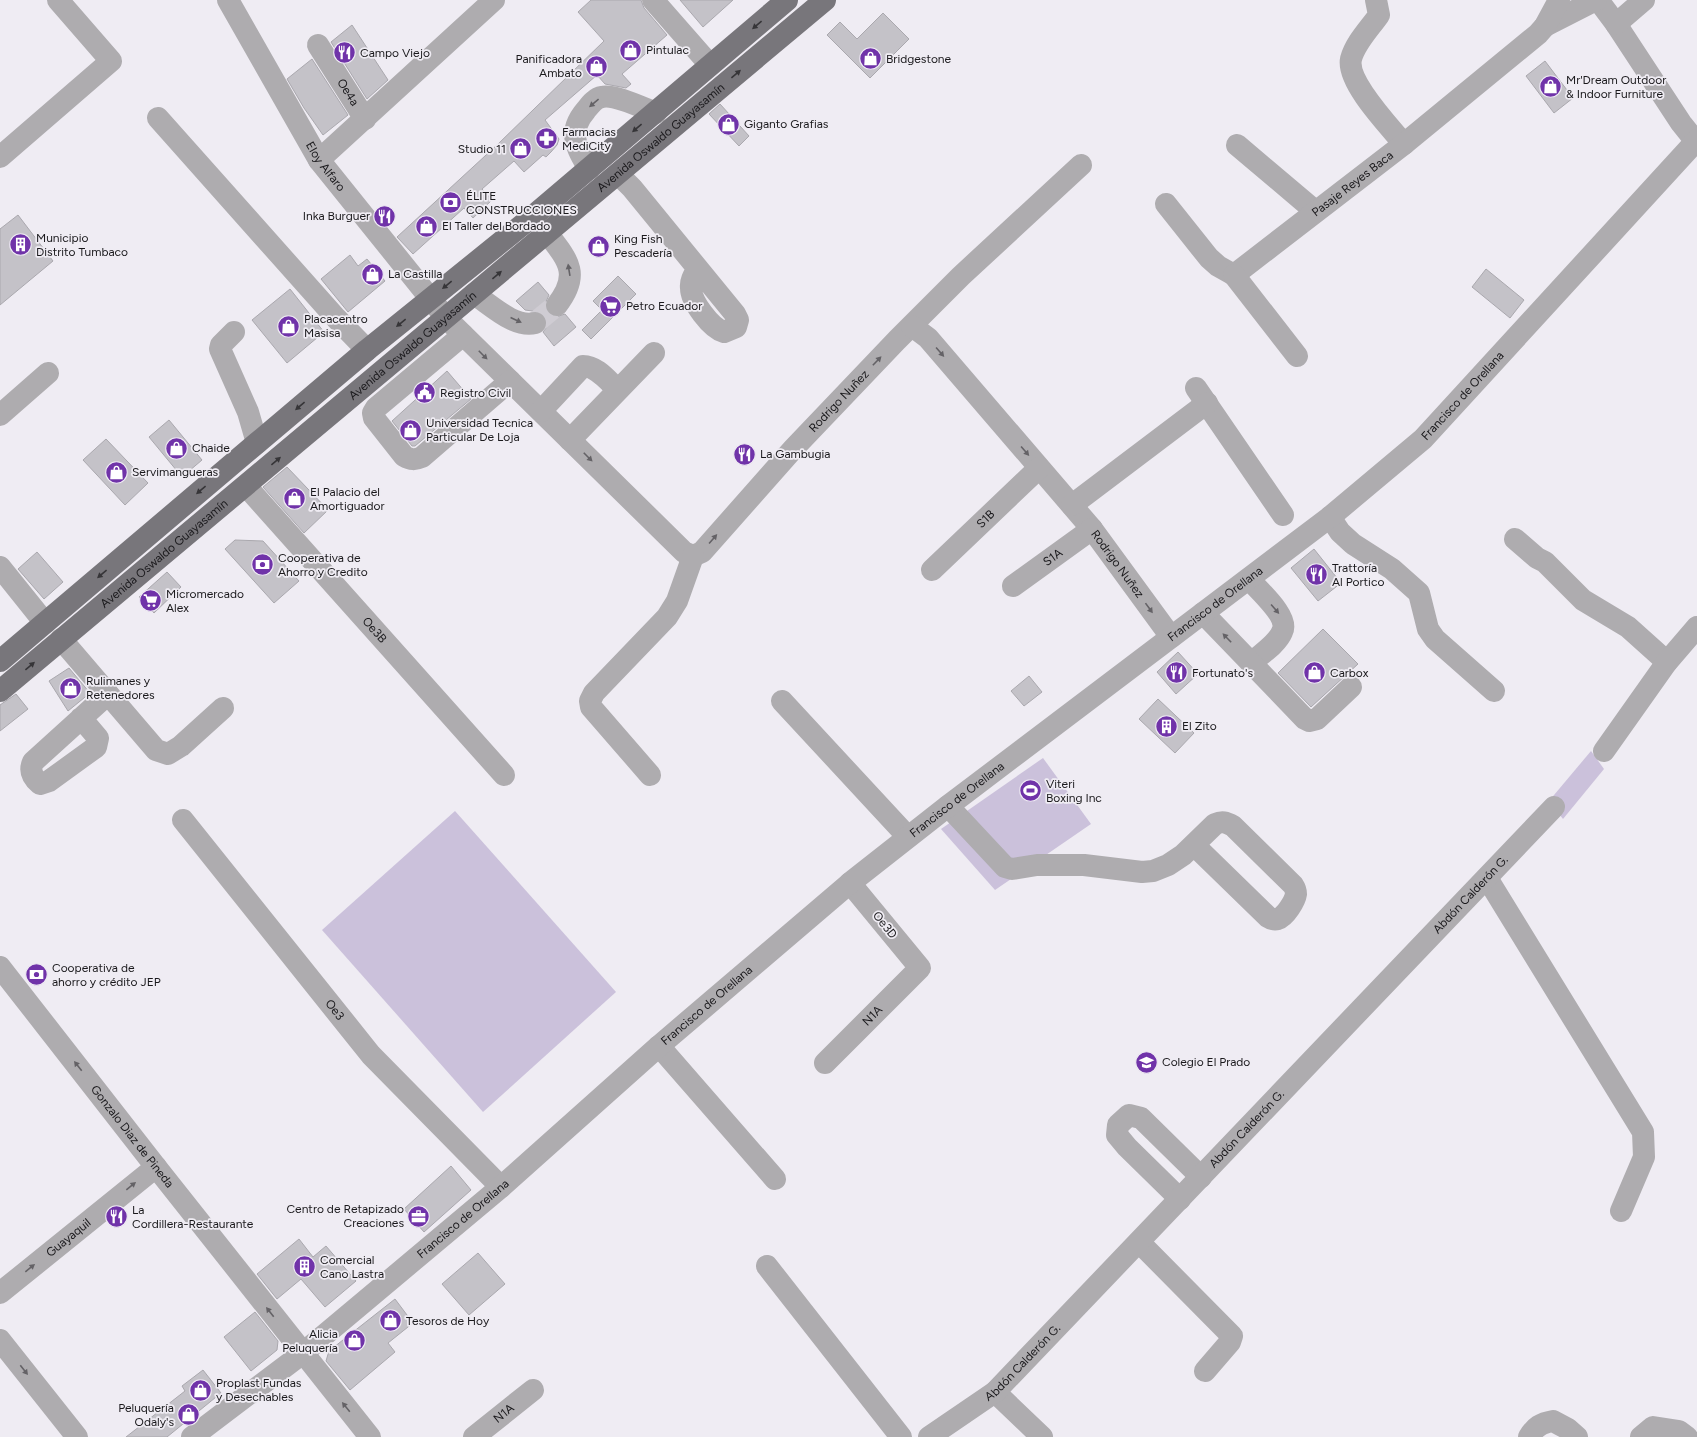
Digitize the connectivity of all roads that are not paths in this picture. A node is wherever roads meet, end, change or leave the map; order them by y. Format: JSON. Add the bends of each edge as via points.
{"nodes":[{"id":1,"x":58,"y":0,"type":"edge"},
{"id":2,"x":228,"y":0,"type":"edge"},
{"id":3,"x":494,"y":0,"type":"edge"},
{"id":4,"x":653,"y":0,"type":"edge"},
{"id":5,"x":787,"y":0,"type":"edge"},
{"id":6,"x":825,"y":0,"type":"edge"},
{"id":7,"x":1376,"y":0,"type":"edge"},
{"id":8,"x":1559,"y":0,"type":"edge"},
{"id":9,"x":1597,"y":0,"type":"edge"},
{"id":10,"x":1644,"y":0,"type":"edge"},
{"id":11,"x":1616,"y":24,"type":"junction"},
{"id":12,"x":1545,"y":26,"type":"junction"},
{"id":13,"x":318,"y":45,"type":"dead end"},
{"id":14,"x":710,"y":65,"type":"junction"},
{"id":15,"x":656,"y":113,"type":"junction"},
{"id":16,"x":158,"y":118,"type":"dead end"},
{"id":17,"x":365,"y":118,"type":"junction"},
{"id":18,"x":1696,"y":142,"type":"edge"},
{"id":19,"x":1404,"y":144,"type":"junction"},
{"id":20,"x":1238,"y":145,"type":"dead end"},
{"id":21,"x":0,"y":157,"type":"edge"},
{"id":22,"x":319,"y":160,"type":"junction"},
{"id":23,"x":1081,"y":165,"type":"dead end"},
{"id":24,"x":589,"y":169,"type":"junction"},
{"id":25,"x":618,"y":174,"type":"junction"},
{"id":26,"x":1166,"y":204,"type":"dead end"},
{"id":27,"x":1315,"y":211,"type":"junction"},
{"id":28,"x":547,"y":233,"type":"junction"},
{"id":29,"x":697,"y":270,"type":"dead end"},
{"id":30,"x":1234,"y":275,"type":"junction"},
{"id":31,"x":474,"y":294,"type":"junction"},
{"id":32,"x":431,"y":299,"type":"junction"},
{"id":33,"x":557,"y":305,"type":"tunnel mouth"},
{"id":34,"x":446,"y":318,"type":"junction"},
{"id":35,"x":535,"y":323,"type":"dead end"},
{"id":36,"x":912,"y":326,"type":"junction"},
{"id":37,"x":234,"y":332,"type":"dead end"},
{"id":38,"x":463,"y":335,"type":"junction"},
{"id":39,"x":367,"y":350,"type":"junction"},
{"id":40,"x":654,"y":353,"type":"dead end"},
{"id":41,"x":1297,"y":356,"type":"dead end"},
{"id":42,"x":48,"y":372,"type":"dead end"},
{"id":43,"x":510,"y":381,"type":"junction"},
{"id":44,"x":618,"y":389,"type":"junction"},
{"id":45,"x":540,"y":411,"type":"junction"},
{"id":46,"x":0,"y":415,"type":"edge"},
{"id":47,"x":570,"y":440,"type":"junction"},
{"id":48,"x":257,"y":443,"type":"junction"},
{"id":49,"x":1039,"y":468,"type":"junction"},
{"id":50,"x":246,"y":486,"type":"junction"},
{"id":51,"x":1072,"y":506,"type":"junction"},
{"id":52,"x":1283,"y":515,"type":"dead end"},
{"id":53,"x":1330,"y":517,"type":"junction"},
{"id":54,"x":1092,"y":529,"type":"junction"},
{"id":55,"x":1516,"y":539,"type":"dead end"},
{"id":56,"x":693,"y":556,"type":"junction"},
{"id":57,"x":0,"y":567,"type":"edge"},
{"id":58,"x":932,"y":570,"type":"dead end"},
{"id":59,"x":1249,"y":580,"type":"junction"},
{"id":60,"x":1013,"y":586,"type":"dead end"},
{"id":61,"x":1203,"y":613,"type":"junction"},
{"id":62,"x":45,"y":623,"type":"junction"},
{"id":63,"x":1697,"y":626,"type":"edge"},
{"id":64,"x":1171,"y":637,"type":"junction"},
{"id":65,"x":61,"y":639,"type":"junction"},
{"id":66,"x":0,"y":661,"type":"edge"},
{"id":67,"x":1667,"y":662,"type":"junction"},
{"id":68,"x":1251,"y":663,"type":"junction"},
{"id":69,"x":1351,"y":687,"type":"dead end"},
{"id":70,"x":0,"y":691,"type":"edge"},
{"id":71,"x":1494,"y":691,"type":"dead end"},
{"id":72,"x":108,"y":694,"type":"junction"},
{"id":73,"x":782,"y":701,"type":"dead end"},
{"id":74,"x":223,"y":708,"type":"dead end"},
{"id":75,"x":81,"y":718,"type":"dead end"},
{"id":76,"x":1604,"y":750,"type":"dead end"},
{"id":77,"x":504,"y":775,"type":"dead end"},
{"id":78,"x":650,"y":775,"type":"dead end"},
{"id":79,"x":948,"y":806,"type":"junction"},
{"id":80,"x":1554,"y":807,"type":"dead end"},
{"id":81,"x":183,"y":820,"type":"dead end"},
{"id":82,"x":908,"y":837,"type":"junction"},
{"id":83,"x":1194,"y":845,"type":"junction"},
{"id":84,"x":1488,"y":878,"type":"junction"},
{"id":85,"x":850,"y":883,"type":"junction"},
{"id":86,"x":920,"y":968,"type":"joint"},
{"id":87,"x":3,"y":976,"type":"edge"},
{"id":88,"x":659,"y":1046,"type":"junction"},
{"id":89,"x":825,"y":1064,"type":"dead end"},
{"id":90,"x":156,"y":1166,"type":"junction"},
{"id":91,"x":1201,"y":1177,"type":"junction"},
{"id":92,"x":775,"y":1179,"type":"dead end"},
{"id":93,"x":501,"y":1187,"type":"junction"},
{"id":94,"x":1180,"y":1199,"type":"junction"},
{"id":95,"x":1621,"y":1211,"type":"dead end"},
{"id":96,"x":1139,"y":1242,"type":"junction"},
{"id":97,"x":767,"y":1266,"type":"dead end"},
{"id":98,"x":0,"y":1293,"type":"edge"},
{"id":99,"x":0,"y":1340,"type":"edge"},
{"id":100,"x":303,"y":1353,"type":"junction"},
{"id":101,"x":1205,"y":1371,"type":"dead end"},
{"id":102,"x":533,"y":1390,"type":"dead end"},
{"id":103,"x":995,"y":1392,"type":"junction"},
{"id":104,"x":77,"y":1437,"type":"edge"},
{"id":105,"x":192,"y":1437,"type":"edge"},
{"id":106,"x":370,"y":1437,"type":"edge"},
{"id":107,"x":474,"y":1437,"type":"edge"},
{"id":108,"x":901,"y":1437,"type":"edge"},
{"id":109,"x":929,"y":1437,"type":"edge"},
{"id":110,"x":1042,"y":1437,"type":"edge"},
{"id":111,"x":1528,"y":1437,"type":"edge"},
{"id":112,"x":1577,"y":1437,"type":"edge"},
{"id":113,"x":1641,"y":1437,"type":"edge"},
{"id":114,"x":1687,"y":1437,"type":"edge"}],
"edges":[{"from":1,"to":21,"type":"street","via":[[111,61]]},
{"from":2,"to":22,"type":"street","name":"Eloy Alfaro"},
{"from":3,"to":17,"type":"street"},
{"from":4,"to":14,"type":"street"},
{"from":5,"to":14,"type":"main road","name":"Avenida Oswaldo Guayasamín","one_way":true},
{"from":25,"to":6,"type":"main road","name":"Avenida Oswaldo Guayasamín","one_way":true},
{"from":7,"to":19,"type":"street","via":[[1379,15],[1359,42],[1350,60],[1363,96]]},
{"from":8,"to":12,"type":"street","name":"Pasaje Reyes Baca"},
{"from":9,"to":11,"type":"street"},
{"from":9,"to":12,"type":"street","name":"Pasaje Reyes Baca"},
{"from":10,"to":11,"type":"street"},
{"from":11,"to":18,"type":"street"},
{"from":12,"to":19,"type":"street","name":"Pasaje Reyes Baca"},
{"from":13,"to":17,"type":"street","name":"Oe4a"},
{"from":14,"to":15,"type":"main road","name":"Avenida Oswaldo Guayasamín"},
{"from":15,"to":24,"type":"main road","name":"Avenida Oswaldo Guayasamín","one_way":true},
{"from":15,"to":24,"type":"street","one_way":true,"via":[[614,97],[603,96],[594,100],[579,118],[575,129],[575,142]]},
{"from":16,"to":39,"type":"street"},
{"from":17,"to":22,"type":"street"},
{"from":18,"to":53,"type":"street","name":"Francisco de Orellana","via":[[1423,439]]},
{"from":19,"to":27,"type":"street","name":"Pasaje Reyes Baca"},
{"from":20,"to":27,"type":"street"},
{"from":22,"to":32,"type":"street","name":"Eloy Alfaro"},
{"from":23,"to":36,"type":"street","via":[[961,276]]},
{"from":24,"to":32,"type":"main road","name":"Avenida Oswaldo Guayasamín","one_way":true},
{"from":25,"to":28,"type":"main road","name":"Avenida Oswaldo Guayasamín"},
{"from":25,"to":29,"type":"street"},
{"from":26,"to":30,"type":"street","via":[[1209,258]]},
{"from":27,"to":30,"type":"street","name":"Pasaje Reyes Baca"},
{"from":31,"to":28,"type":"main road","name":"Avenida Oswaldo Guayasamín","one_way":true},
{"from":33,"to":28,"type":"street","one_way":true,"via":[[566,294],[570,279],[569,264]]},
{"from":30,"to":41,"type":"street"},
{"from":31,"to":34,"type":"main road","name":"Avenida Oswaldo Guayasamín"},
{"from":31,"to":35,"type":"street","one_way":true,"via":[[519,322],[528,325]]},
{"from":32,"to":34,"type":"street","name":"Eloy Alfaro"},
{"from":32,"to":39,"type":"main road","name":"Avenida Oswaldo Guayasamín","one_way":true},
{"from":34,"to":38,"type":"street"},
{"from":50,"to":34,"type":"main road","name":"Avenida Oswaldo Guayasamín","one_way":true},
{"from":36,"to":49,"type":"street","name":"Rodrigo Nuñez","one_way":true,"via":[[928,338]]},
{"from":56,"to":36,"type":"street","name":"Rodrigo Nuñez","one_way":true,"via":[[702,552],[794,448]]},
{"from":37,"to":48,"type":"street","via":[[220,349],[248,412]]},
{"from":38,"to":43,"type":"street","one_way":true},
{"from":38,"to":43,"type":"street","via":[[373,413],[374,418],[404,456],[416,460],[422,457]]},
{"from":39,"to":48,"type":"main road","name":"Avenida Oswaldo Guayasamín","one_way":true},
{"from":40,"to":44,"type":"street"},
{"from":42,"to":46,"type":"street"},
{"from":43,"to":45,"type":"street"},
{"from":44,"to":45,"type":"street","via":[[589,366],[583,366]]},
{"from":44,"to":47,"type":"street"},
{"from":45,"to":47,"type":"street"},
{"from":47,"to":56,"type":"street","one_way":true,"via":[[684,552]]},
{"from":48,"to":62,"type":"main road","name":"Avenida Oswaldo Guayasamín","one_way":true},
{"from":49,"to":51,"type":"street","name":"Rodrigo Nuñez"},
{"from":49,"to":58,"type":"street","name":"S1B"},
{"from":50,"to":65,"type":"main road","name":"Avenida Oswaldo Guayasamín"},
{"from":50,"to":77,"type":"street","name":"Oe3B"},
{"from":51,"to":52,"type":"street","via":[[1202,396]]},
{"from":51,"to":54,"type":"street","name":"Rodrigo Nuñez"},
{"from":53,"to":59,"type":"street","name":"Francisco de Orellana"},
{"from":53,"to":71,"type":"street","via":[[1340,532],[1353,544],[1392,569],[1419,593],[1428,630]]},
{"from":54,"to":60,"type":"street","name":"S1A"},
{"from":54,"to":64,"type":"street","name":"Rodrigo Nuñez","one_way":true},
{"from":55,"to":67,"type":"street","via":[[1545,562],[1583,600],[1628,627]]},
{"from":56,"to":78,"type":"street","via":[[677,601],[668,616],[594,693],[590,701],[591,707]]},
{"from":57,"to":62,"type":"street"},
{"from":59,"to":61,"type":"street","name":"Francisco de Orellana"},
{"from":59,"to":68,"type":"street","one_way":true,"via":[[1278,612],[1284,625],[1276,641]]},
{"from":61,"to":64,"type":"street","name":"Francisco de Orellana"},
{"from":68,"to":61,"type":"street","one_way":true},
{"from":62,"to":66,"type":"main road","name":"Avenida Oswaldo Guayasamín"},
{"from":63,"to":67,"type":"street"},
{"from":64,"to":79,"type":"street","name":"Francisco de Orellana"},
{"from":70,"to":65,"type":"main road","name":"Avenida Oswaldo Guayasamín","one_way":true},
{"from":65,"to":72,"type":"street"},
{"from":67,"to":76,"type":"street"},
{"from":68,"to":69,"type":"street","via":[[1309,721],[1317,719]]},
{"from":72,"to":74,"type":"street","via":[[156,750],[168,754],[181,746]]},
{"from":72,"to":75,"type":"street"},
{"from":73,"to":82,"type":"street"},
{"from":79,"to":82,"type":"street","name":"Francisco de Orellana"},
{"from":79,"to":83,"type":"street","via":[[1005,867],[1012,869],[1037,865],[1084,864],[1142,872],[1153,871],[1168,865]]},
{"from":80,"to":84,"type":"street","name":"Abdón Calderón G."},
{"from":81,"to":93,"type":"street","name":"Oe3","via":[[371,1055]]},
{"from":82,"to":85,"type":"street","name":"Francisco de Orellana"},
{"from":83,"to":83,"type":"street","via":[[1215,824],[1225,822],[1233,826],[1293,885],[1296,891],[1294,901],[1283,916],[1278,919],[1268,917]]},
{"from":84,"to":91,"type":"street","name":"Abdón Calderón G."},
{"from":84,"to":95,"type":"street","via":[[1643,1132],[1644,1157]]},
{"from":85,"to":86,"type":"street","name":"Oe3D"},
{"from":85,"to":88,"type":"street","name":"Francisco de Orellana"},
{"from":86,"to":89,"type":"street","name":"N1A"},
{"from":90,"to":87,"type":"street","name":"Gonzalo Diaz de Pineda","one_way":true},
{"from":88,"to":92,"type":"street"},
{"from":88,"to":93,"type":"street","name":"Francisco de Orellana"},
{"from":98,"to":90,"type":"street","name":"Guayaquil","one_way":true},
{"from":100,"to":90,"type":"street","name":"Gonzalo Diaz de Pineda","one_way":true},
{"from":91,"to":94,"type":"street","name":"Abdón Calderón G."},
{"from":91,"to":94,"type":"street","via":[[1141,1118],[1129,1115],[1118,1125],[1117,1135],[1127,1147]]},
{"from":93,"to":100,"type":"street","name":"Francisco de Orellana"},
{"from":94,"to":96,"type":"street","name":"Abdón Calderón G."},
{"from":96,"to":101,"type":"street","via":[[1232,1336],[1230,1342]]},
{"from":96,"to":103,"type":"street","name":"Abdón Calderón G."},
{"from":97,"to":108,"type":"street"},
{"from":99,"to":104,"type":"street","one_way":true},
{"from":100,"to":105,"type":"street","name":"Francisco de Orellana"},
{"from":106,"to":100,"type":"street","name":"Gonzalo Diaz de Pineda","one_way":true},
{"from":102,"to":107,"type":"street","name":"N1A"},
{"from":103,"to":109,"type":"street","name":"Abdón Calderón G."},
{"from":103,"to":110,"type":"street"},
{"from":111,"to":112,"type":"street","via":[[1542,1423],[1553,1421]]},
{"from":113,"to":114,"type":"street","via":[[1653,1427],[1679,1431]]}]}
